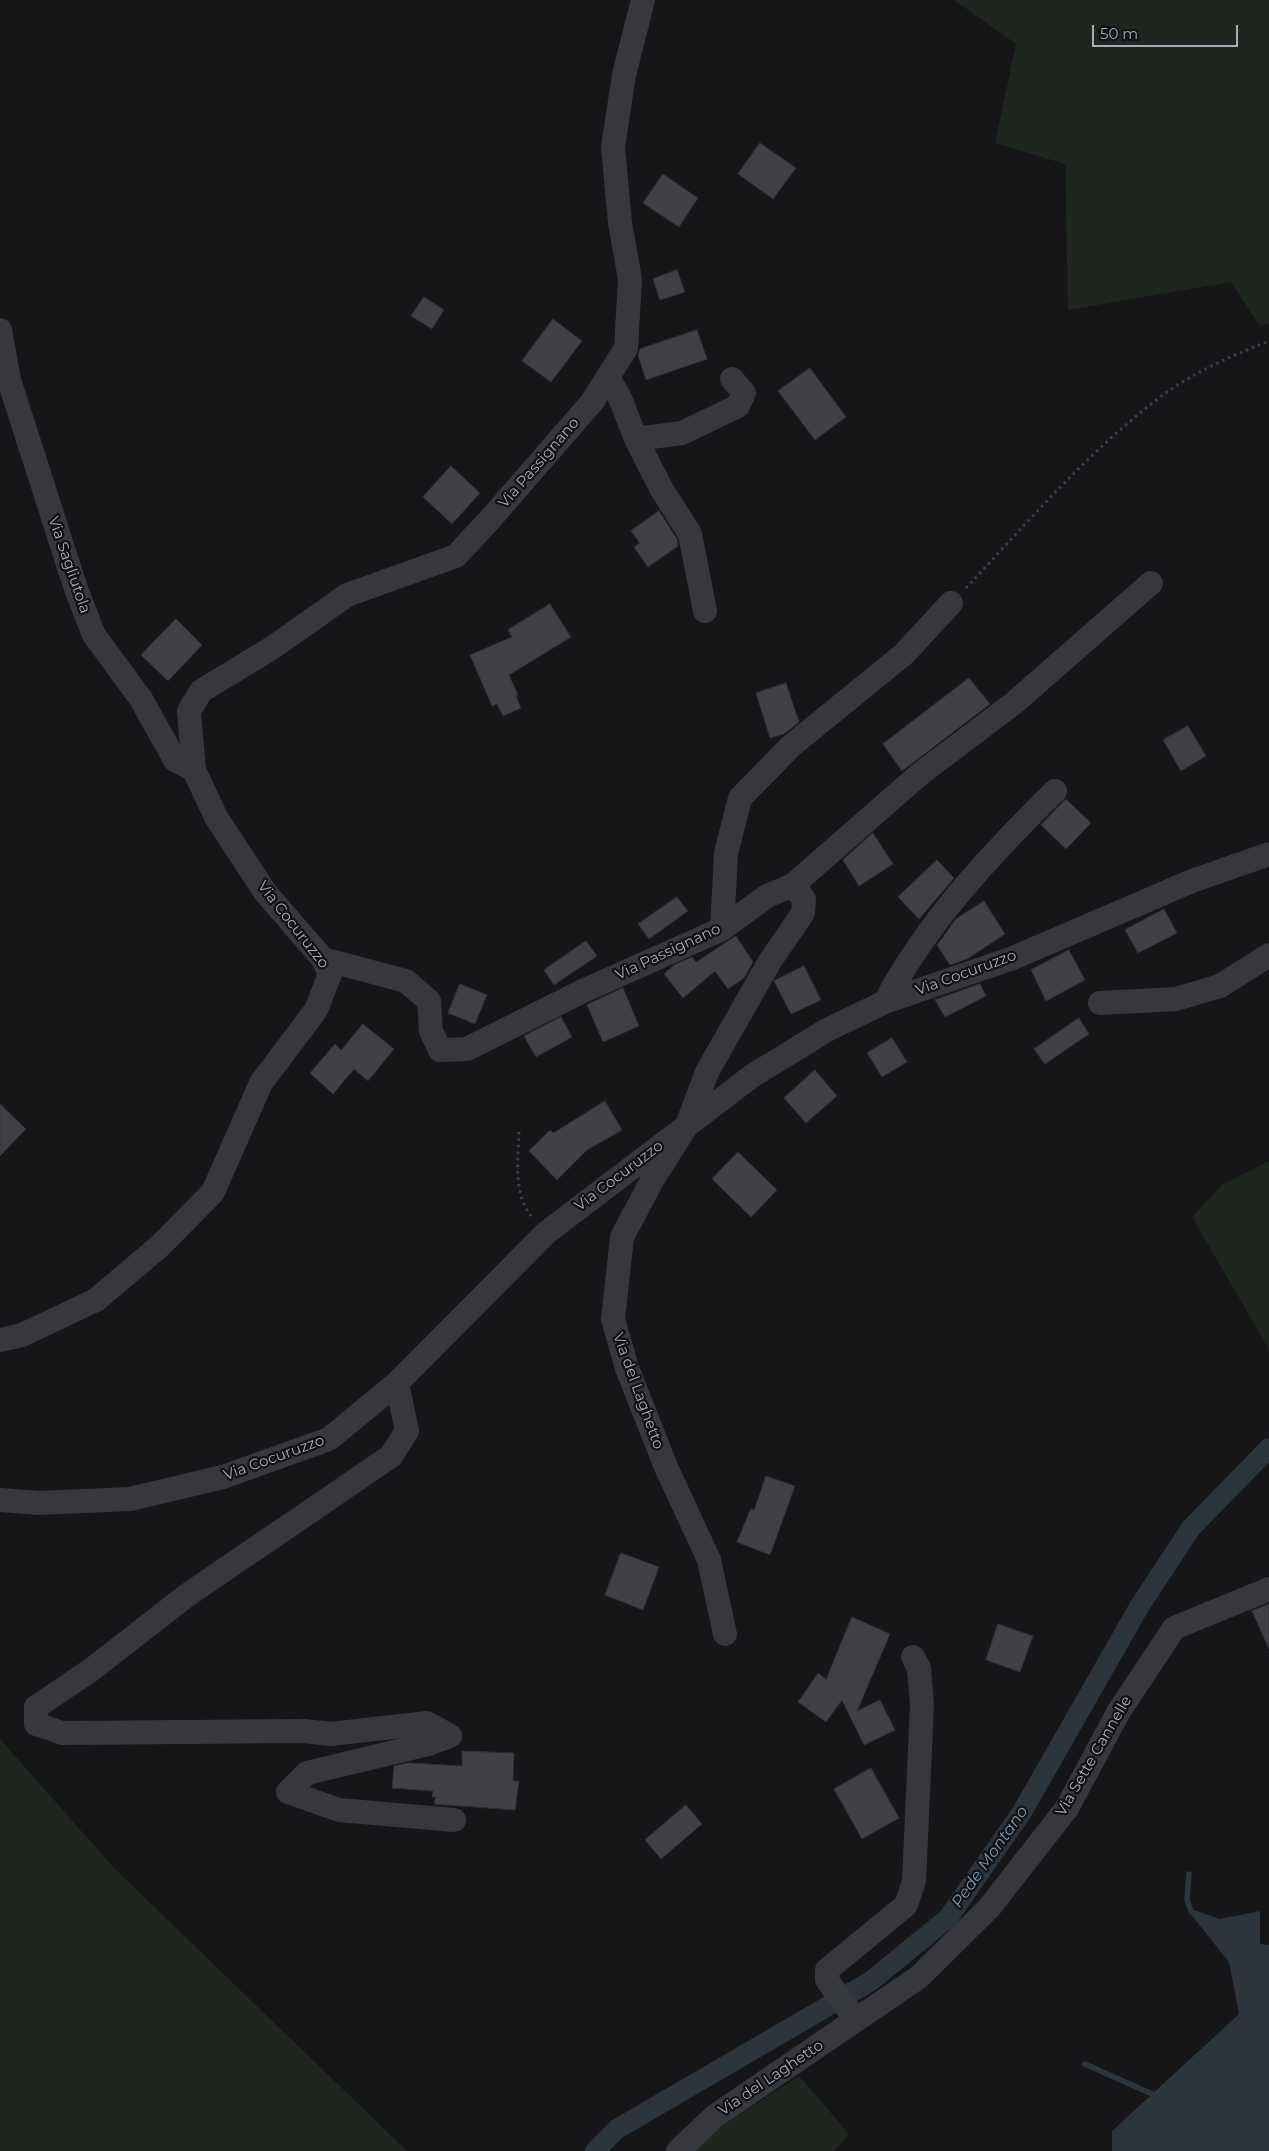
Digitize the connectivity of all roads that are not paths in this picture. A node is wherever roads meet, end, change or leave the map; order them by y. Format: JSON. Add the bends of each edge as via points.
{"nodes":[{"id":1,"x":643,"y":0,"type":"edge"},
{"id":2,"x":0,"y":330,"type":"edge"},
{"id":3,"x":608,"y":376,"type":"junction"},
{"id":4,"x":732,"y":379,"type":"dead end"},
{"id":5,"x":636,"y":439,"type":"junction"},
{"id":6,"x":1151,"y":583,"type":"dead end"},
{"id":7,"x":952,"y":603,"type":"road end"},
{"id":8,"x":705,"y":611,"type":"dead end"},
{"id":9,"x":194,"y":770,"type":"junction"},
{"id":10,"x":1055,"y":791,"type":"dead end"},
{"id":11,"x":1269,"y":854,"type":"edge"},
{"id":12,"x":793,"y":885,"type":"junction"},
{"id":13,"x":722,"y":929,"type":"junction"},
{"id":14,"x":1269,"y":955,"type":"edge"},
{"id":15,"x":323,"y":959,"type":"junction"},
{"id":16,"x":885,"y":1002,"type":"junction"},
{"id":17,"x":1100,"y":1003,"type":"dead end"},
{"id":18,"x":687,"y":1125,"type":"junction"},
{"id":19,"x":0,"y":1340,"type":"edge"},
{"id":20,"x":397,"y":1383,"type":"junction"},
{"id":21,"x":0,"y":1500,"type":"edge"},
{"id":22,"x":1269,"y":1589,"type":"edge"},
{"id":23,"x":725,"y":1634,"type":"dead end"},
{"id":24,"x":913,"y":1657,"type":"dead end"},
{"id":25,"x":454,"y":1820,"type":"dead end"},
{"id":26,"x":858,"y":2015,"type":"junction"},
{"id":27,"x":678,"y":2151,"type":"edge"}],
"edges":[{"from":1,"to":3,"type":"street","name":"Via Passignano","via":[[624,75],[613,147],[620,223],[630,279],[626,348]]},
{"from":2,"to":9,"type":"street","name":"Via Sagliutola","via":[[9,380],[94,635],[141,699],[175,760]]},
{"from":3,"to":5,"type":"street"},
{"from":3,"to":9,"type":"street","name":"Via Passignano","via":[[592,402],[456,556],[347,595],[272,648],[201,691],[189,711]]},
{"from":4,"to":5,"type":"street","via":[[744,393],[738,406],[682,433]]},
{"from":5,"to":8,"type":"street","via":[[690,534]]},
{"from":6,"to":12,"type":"street","name":"Via Passignano","via":[[1014,703],[920,774]]},
{"from":7,"to":13,"type":"street","via":[[904,654],[792,746],[740,798],[726,853]]},
{"from":9,"to":15,"type":"street","name":"Via Cocuruzzo","via":[[216,817],[265,892]]},
{"from":10,"to":16,"type":"street","via":[[1013,833],[931,927]]},
{"from":11,"to":16,"type":"street","name":"Via Cocuruzzo","via":[[1192,881],[1013,958]]},
{"from":12,"to":13,"type":"street","name":"Via Passignano","via":[[768,896]]},
{"from":12,"to":18,"type":"street","via":[[804,899],[804,913],[770,961],[707,1072]]},
{"from":13,"to":15,"type":"street","name":"Via Passignano","via":[[583,991],[467,1049],[440,1050],[431,1031],[429,1000],[406,981]]},
{"from":14,"to":17,"type":"street","via":[[1220,986],[1176,999]]},
{"from":15,"to":19,"type":"street","name":"Via Cocuruzzo","via":[[330,974],[316,1010],[261,1083],[213,1192],[161,1245],[96,1300],[22,1335]]},
{"from":16,"to":18,"type":"street","name":"Via Cocuruzzo","via":[[827,1030],[752,1076]]},
{"from":18,"to":20,"type":"street","name":"Via Cocuruzzo","via":[[546,1233]]},
{"from":18,"to":23,"type":"street","name":"Via del Laghetto","via":[[622,1237],[613,1319],[627,1368],[666,1467],[709,1560]]},
{"from":20,"to":21,"type":"street","name":"Via Cocuruzzo","via":[[329,1439],[223,1477],[130,1499],[39,1504]]},
{"from":20,"to":25,"type":"street","via":[[407,1431],[391,1456],[186,1596],[36,1708],[36,1724],[62,1733],[304,1731],[331,1734],[426,1723],[450,1736],[307,1773],[288,1792],[339,1810]]},
{"from":22,"to":26,"type":"street","name":"Via Sette Cannelle","via":[[1174,1628],[1119,1711],[1066,1808],[990,1908],[919,1977]]},
{"from":24,"to":26,"type":"street","via":[[919,1668],[922,1705],[914,1881],[906,1905],[827,1970],[827,1980]]},
{"from":26,"to":27,"type":"street","name":"Via del Laghetto","via":[[716,2116]]}]}
